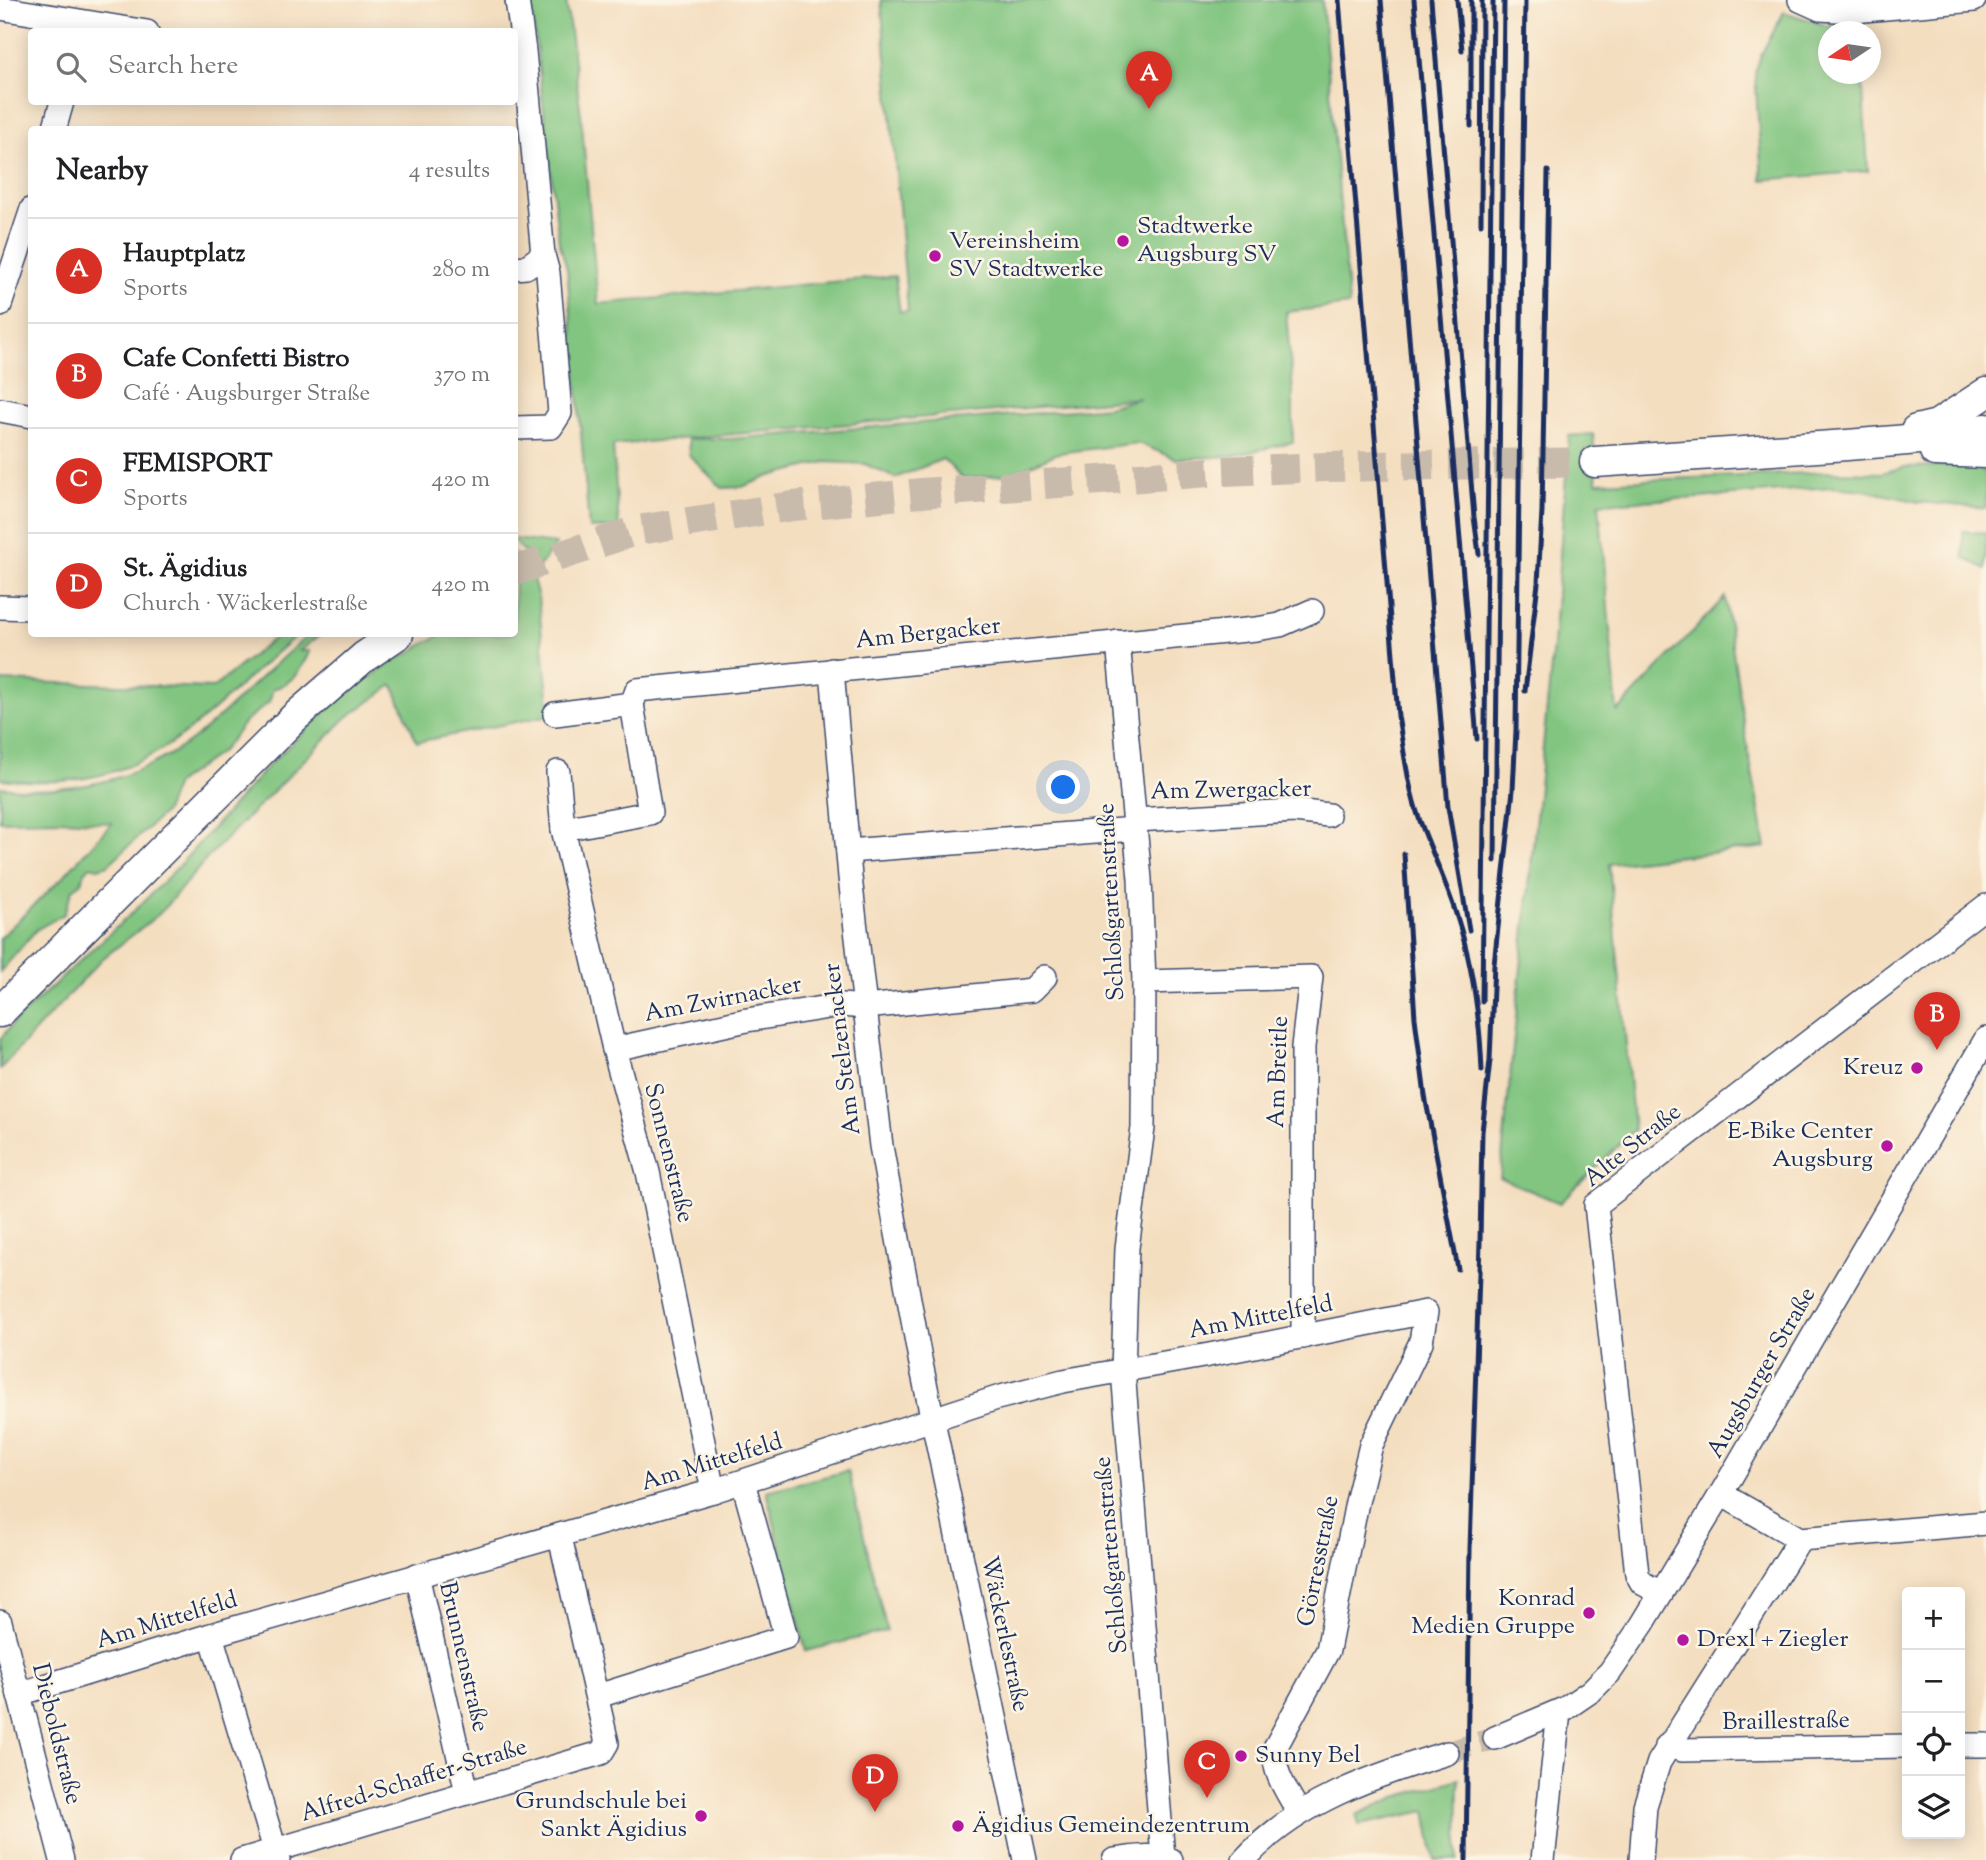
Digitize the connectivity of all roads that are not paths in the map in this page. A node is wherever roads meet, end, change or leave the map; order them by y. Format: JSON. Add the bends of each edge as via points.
{"nodes":[{"id":1,"x":517,"y":0,"type":"edge"},
{"id":2,"x":1800,"y":0,"type":"edge"},
{"id":3,"x":1974,"y":0,"type":"edge"},
{"id":4,"x":0,"y":8,"type":"edge"},
{"id":5,"x":82,"y":18,"type":"edge"},
{"id":6,"x":129,"y":28,"type":"edge"},
{"id":7,"x":519,"y":51,"type":"edge"},
{"id":8,"x":61,"y":105,"type":"edge"},
{"id":9,"x":55,"y":126,"type":"edge"},
{"id":10,"x":28,"y":221,"type":"edge"},
{"id":11,"x":543,"y":255,"type":"junction"},
{"id":12,"x":518,"y":268,"type":"edge"},
{"id":13,"x":0,"y":305,"type":"edge"},
{"id":14,"x":1986,"y":393,"type":"edge"},
{"id":15,"x":0,"y":410,"type":"edge"},
{"id":16,"x":28,"y":415,"type":"edge"},
{"id":17,"x":518,"y":428,"type":"edge"},
{"id":18,"x":1986,"y":429,"type":"edge"},
{"id":19,"x":1847,"y":445,"type":"junction"},
{"id":20,"x":1986,"y":453,"type":"edge"},
{"id":21,"x":1595,"y":462,"type":"tunnel mouth"},
{"id":22,"x":0,"y":607,"type":"edge"},
{"id":23,"x":28,"y":608,"type":"edge"},
{"id":24,"x":1312,"y":611,"type":"dead end"},
{"id":25,"x":394,"y":637,"type":"edge"},
{"id":26,"x":1118,"y":642,"type":"junction"},
{"id":27,"x":832,"y":670,"type":"junction"},
{"id":28,"x":632,"y":704,"type":"junction"},
{"id":29,"x":555,"y":714,"type":"dead end"},
{"id":30,"x":558,"y":772,"type":"dead end"},
{"id":31,"x":1328,"y":815,"type":"dead end"},
{"id":32,"x":1135,"y":824,"type":"junction"},
{"id":33,"x":564,"y":829,"type":"junction"},
{"id":34,"x":848,"y":851,"type":"junction"},
{"id":35,"x":1986,"y":906,"type":"edge"},
{"id":36,"x":1045,"y":977,"type":"dead end"},
{"id":37,"x":1144,"y":982,"type":"junction"},
{"id":38,"x":864,"y":1007,"type":"junction"},
{"id":39,"x":0,"y":1012,"type":"edge"},
{"id":40,"x":1986,"y":1039,"type":"edge"},
{"id":41,"x":614,"y":1049,"type":"junction"},
{"id":42,"x":1426,"y":1312,"type":"joint"},
{"id":43,"x":1303,"y":1336,"type":"junction"},
{"id":44,"x":1123,"y":1371,"type":"junction"},
{"id":45,"x":933,"y":1419,"type":"junction"},
{"id":46,"x":743,"y":1482,"type":"junction"},
{"id":47,"x":713,"y":1491,"type":"junction"},
{"id":48,"x":1721,"y":1494,"type":"junction"},
{"id":49,"x":1986,"y":1523,"type":"edge"},
{"id":50,"x":559,"y":1537,"type":"junction"},
{"id":51,"x":1800,"y":1539,"type":"junction"},
{"id":52,"x":417,"y":1575,"type":"junction"},
{"id":53,"x":1661,"y":1593,"type":"junction"},
{"id":54,"x":0,"y":1622,"type":"edge"},
{"id":55,"x":211,"y":1634,"type":"junction"},
{"id":56,"x":19,"y":1694,"type":"junction"},
{"id":57,"x":598,"y":1696,"type":"junction"},
{"id":58,"x":1557,"y":1725,"type":"junction"},
{"id":59,"x":1495,"y":1738,"type":"tunnel mouth"},
{"id":60,"x":1667,"y":1745,"type":"junction"},
{"id":61,"x":1965,"y":1745,"type":"edge"},
{"id":62,"x":1986,"y":1745,"type":"edge"},
{"id":63,"x":1902,"y":1746,"type":"edge"},
{"id":64,"x":1447,"y":1753,"type":"tunnel mouth"},
{"id":65,"x":467,"y":1793,"type":"junction"},
{"id":66,"x":1299,"y":1813,"type":"junction"},
{"id":67,"x":276,"y":1855,"type":"edge"},
{"id":68,"x":1167,"y":1859,"type":"edge"},
{"id":69,"x":62,"y":1860,"type":"edge"},
{"id":70,"x":242,"y":1860,"type":"edge"},
{"id":71,"x":1025,"y":1860,"type":"edge"},
{"id":72,"x":1114,"y":1860,"type":"edge"},
{"id":73,"x":1244,"y":1860,"type":"edge"},
{"id":74,"x":1543,"y":1860,"type":"edge"},
{"id":75,"x":1641,"y":1860,"type":"edge"}],
"edges":[{"from":1,"to":7,"type":"street"},
{"from":2,"to":3,"type":"street","via":[[1820,9],[1853,11]]},
{"from":4,"to":5,"type":"street"},
{"from":5,"to":6,"type":"street"},
{"from":7,"to":11,"type":"street"},
{"from":8,"to":9,"type":"street"},
{"from":10,"to":13,"type":"street"},
{"from":11,"to":12,"type":"street"},
{"from":11,"to":17,"type":"street","via":[[560,413],[551,427]]},
{"from":14,"to":19,"type":"main road","via":[[1937,425]]},
{"from":15,"to":16,"type":"street"},
{"from":18,"to":19,"type":"main road"},
{"from":19,"to":20,"type":"main road"},
{"from":19,"to":21,"type":"main road"},
{"from":22,"to":23,"type":"street"},
{"from":24,"to":26,"type":"street","name":"Am Bergacker","via":[[1280,625]]},
{"from":25,"to":39,"type":"main road","via":[[295,717]]},
{"from":26,"to":27,"type":"street","name":"Am Bergacker"},
{"from":26,"to":32,"type":"street","name":"Schloßgartenstraße"},
{"from":27,"to":28,"type":"street","name":"Am Bergacker","via":[[637,690]]},
{"from":27,"to":34,"type":"street","name":"Am Stelzenacker"},
{"from":28,"to":29,"type":"street","name":"Am Bergacker"},
{"from":28,"to":33,"type":"street","via":[[650,813]]},
{"from":30,"to":33,"type":"street","name":"Sonnenstraße"},
{"from":31,"to":32,"type":"street","name":"Am Zwergacker","via":[[1295,811]]},
{"from":32,"to":34,"type":"street","name":"Am Zwergacker"},
{"from":32,"to":37,"type":"street","name":"Schloßgartenstraße"},
{"from":33,"to":41,"type":"street","name":"Sonnenstraße"},
{"from":34,"to":38,"type":"street","name":"Am Stelzenacker"},
{"from":35,"to":53,"type":"street","name":"Alte Straße","via":[[1596,1205],[1637,1574],[1642,1583]]},
{"from":36,"to":38,"type":"street","name":"Am Zwirnacker","via":[[1032,990]]},
{"from":37,"to":43,"type":"street","name":"Am Breitle","via":[[1311,976],[1303,1047]]},
{"from":37,"to":44,"type":"street","name":"Schloßgartenstraße","via":[[1144,1089],[1127,1248]]},
{"from":38,"to":41,"type":"street","name":"Am Zwirnacker","via":[[841,1004]]},
{"from":38,"to":45,"type":"street","name":"Am Stelzenacker","via":[[881,1146]]},
{"from":40,"to":48,"type":"street","name":"Augsburger Straße"},
{"from":41,"to":47,"type":"street","name":"Sonnenstraße","via":[[648,1172]]},
{"from":42,"to":43,"type":"street","name":"Am Mittelfeld"},
{"from":42,"to":66,"type":"street","name":"Görresstraße","via":[[1421,1342],[1371,1445],[1328,1650],[1275,1748],[1277,1775]]},
{"from":43,"to":44,"type":"street","name":"Am Mittelfeld"},
{"from":44,"to":45,"type":"street","name":"Am Mittelfeld","via":[[1063,1381]]},
{"from":44,"to":68,"type":"street","name":"Schloßgartenstraße"},
{"from":45,"to":46,"type":"street","name":"Am Mittelfeld"},
{"from":45,"to":71,"type":"street","name":"Wäckerlestraße"},
{"from":46,"to":47,"type":"street","name":"Am Mittelfeld"},
{"from":46,"to":57,"type":"street","via":[[786,1637]]},
{"from":47,"to":50,"type":"street","name":"Am Mittelfeld"},
{"from":48,"to":51,"type":"street"},
{"from":48,"to":53,"type":"street","name":"Augsburger Straße"},
{"from":49,"to":51,"type":"street"},
{"from":50,"to":52,"type":"street","name":"Am Mittelfeld"},
{"from":50,"to":57,"type":"street"},
{"from":51,"to":60,"type":"street"},
{"from":52,"to":55,"type":"street","name":"Am Mittelfeld"},
{"from":52,"to":65,"type":"street","name":"Brunnenstraße"},
{"from":53,"to":58,"type":"street","name":"Augsburger Straße","via":[[1610,1672]]},
{"from":54,"to":56,"type":"street","name":"Dieboldstraße"},
{"from":55,"to":56,"type":"street","name":"Am Mittelfeld"},
{"from":55,"to":67,"type":"street"},
{"from":56,"to":69,"type":"street","name":"Dieboldstraße"},
{"from":57,"to":65,"type":"street","name":"Alfred-Schaffer-Straße","via":[[607,1743],[601,1753]]},
{"from":58,"to":59,"type":"street","name":"Augsburger Straße"},
{"from":58,"to":74,"type":"street"},
{"from":60,"to":63,"type":"street","name":"Braillestraße","via":[[1682,1750]]},
{"from":60,"to":75,"type":"street","via":[[1649,1791]]},
{"from":61,"to":62,"type":"street"},
{"from":64,"to":66,"type":"street","via":[[1344,1789]]},
{"from":65,"to":67,"type":"street","name":"Alfred-Schaffer-Straße"},
{"from":66,"to":73,"type":"street"},
{"from":67,"to":70,"type":"street","name":"Alfred-Schaffer-Straße"},
{"from":68,"to":72,"type":"street"}]}
